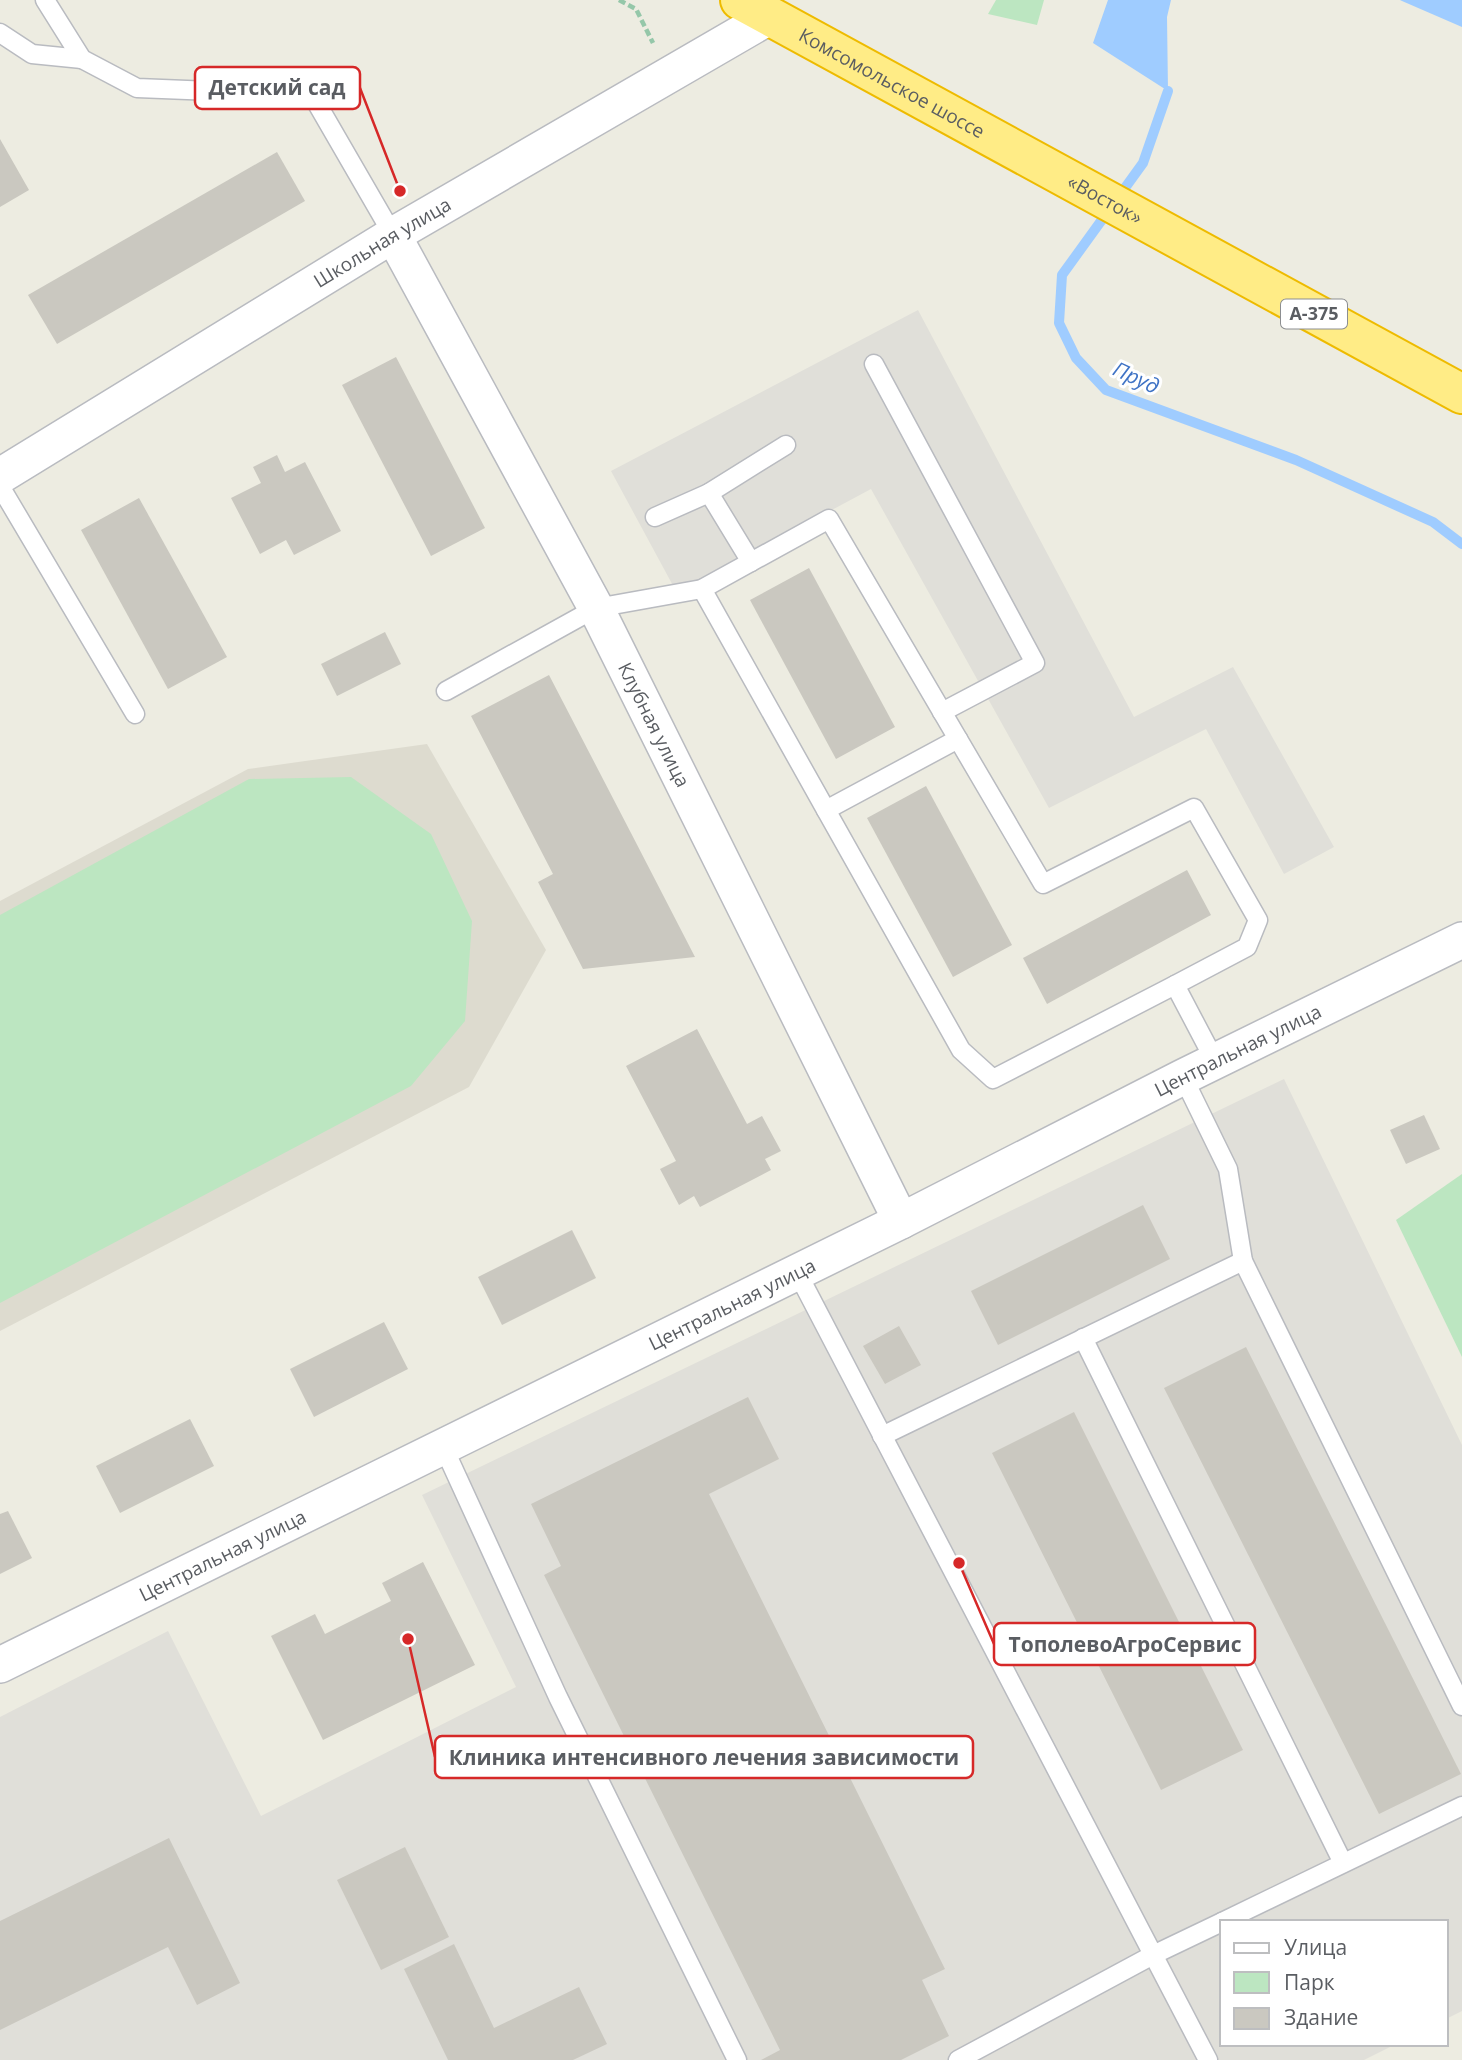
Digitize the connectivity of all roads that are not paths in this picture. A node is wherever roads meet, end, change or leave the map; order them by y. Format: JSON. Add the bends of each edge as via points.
{"nodes":[{"id":1,"x":45,"y":0,"type":"edge"},
{"id":2,"x":755,"y":8,"type":"edge"},
{"id":3,"x":0,"y":33,"type":"edge"},
{"id":4,"x":82,"y":59,"type":"junction"},
{"id":5,"x":1045,"y":167,"type":"joint"},
{"id":6,"x":393,"y":235,"type":"junction"},
{"id":7,"x":874,"y":364,"type":"dead end"},
{"id":8,"x":1462,"y":394,"type":"edge"},
{"id":9,"x":786,"y":445,"type":"dead end"},
{"id":10,"x":0,"y":476,"type":"edge"},
{"id":11,"x":0,"y":486,"type":"edge"},
{"id":12,"x":709,"y":493,"type":"junction"},
{"id":13,"x":655,"y":517,"type":"dead end"},
{"id":14,"x":751,"y":562,"type":"junction"},
{"id":15,"x":702,"y":589,"type":"junction"},
{"id":16,"x":596,"y":608,"type":"junction"},
{"id":17,"x":446,"y":691,"type":"dead end"},
{"id":18,"x":942,"y":712,"type":"junction"},
{"id":19,"x":135,"y":714,"type":"dead end"},
{"id":20,"x":958,"y":739,"type":"junction"},
{"id":21,"x":826,"y":810,"type":"junction"},
{"id":22,"x":1462,"y":940,"type":"edge"},
{"id":23,"x":1175,"y":985,"type":"junction"},
{"id":24,"x":1215,"y":1061,"type":"junction"},
{"id":25,"x":1183,"y":1077,"type":"junction"},
{"id":26,"x":901,"y":1222,"type":"junction"},
{"id":27,"x":1243,"y":1261,"type":"junction"},
{"id":28,"x":797,"y":1272,"type":"junction"},
{"id":29,"x":1083,"y":1338,"type":"junction"},
{"id":30,"x":882,"y":1436,"type":"junction"},
{"id":31,"x":443,"y":1446,"type":"junction"},
{"id":32,"x":0,"y":1665,"type":"edge"},
{"id":33,"x":1462,"y":1706,"type":"edge"},
{"id":34,"x":1462,"y":1806,"type":"edge"},
{"id":35,"x":1343,"y":1863,"type":"junction"},
{"id":36,"x":1226,"y":1920,"type":"edge"},
{"id":37,"x":1220,"y":1923,"type":"edge"},
{"id":38,"x":1153,"y":1955,"type":"junction"},
{"id":39,"x":737,"y":2060,"type":"edge"},
{"id":40,"x":958,"y":2060,"type":"edge"},
{"id":41,"x":1208,"y":2060,"type":"edge"}],
"edges":[{"from":1,"to":4,"type":"lane"},
{"from":2,"to":5,"type":"highway","name":"Комсомольское шоссе","number":"А-375"},
{"from":2,"to":6,"type":"street","name":"Школьная улица","via":[[668,76]]},
{"from":3,"to":4,"type":"lane","via":[[32,54]]},
{"from":4,"to":6,"type":"lane","via":[[137,88],[312,95]]},
{"from":5,"to":8,"type":"highway","name":"«Восток»","number":"А-375"},
{"from":6,"to":10,"type":"street","name":"Школьная улица"},
{"from":6,"to":16,"type":"street","name":"Клубная улица"},
{"from":7,"to":18,"type":"lane","via":[[1035,663]]},
{"from":9,"to":12,"type":"lane"},
{"from":11,"to":19,"type":"lane"},
{"from":12,"to":13,"type":"lane"},
{"from":12,"to":14,"type":"lane"},
{"from":14,"to":15,"type":"lane"},
{"from":14,"to":18,"type":"lane","via":[[829,519]]},
{"from":15,"to":16,"type":"lane"},
{"from":15,"to":21,"type":"lane"},
{"from":16,"to":17,"type":"lane"},
{"from":16,"to":26,"type":"street","name":"Клубная улица"},
{"from":18,"to":20,"type":"lane"},
{"from":20,"to":21,"type":"lane"},
{"from":20,"to":23,"type":"lane","via":[[1043,884],[1194,808],[1258,920],[1247,947]]},
{"from":21,"to":23,"type":"lane","via":[[961,1050],[993,1079]]},
{"from":22,"to":24,"type":"street","name":"Центральная улица"},
{"from":23,"to":24,"type":"lane"},
{"from":24,"to":25,"type":"street","name":"Центральная улица"},
{"from":25,"to":26,"type":"street","name":"Центральная улица"},
{"from":25,"to":27,"type":"lane","via":[[1228,1169]]},
{"from":26,"to":28,"type":"street","name":"Центральная улица"},
{"from":27,"to":29,"type":"lane"},
{"from":27,"to":33,"type":"lane"},
{"from":28,"to":30,"type":"lane"},
{"from":28,"to":31,"type":"street","name":"Центральная улица"},
{"from":29,"to":30,"type":"lane"},
{"from":29,"to":35,"type":"lane"},
{"from":30,"to":38,"type":"lane"},
{"from":31,"to":32,"type":"street","name":"Центральная улица"},
{"from":31,"to":39,"type":"lane","via":[[558,1697]]},
{"from":34,"to":35,"type":"lane"},
{"from":35,"to":36,"type":"lane"},
{"from":37,"to":38,"type":"lane"},
{"from":38,"to":40,"type":"lane"},
{"from":38,"to":41,"type":"lane"}]}
